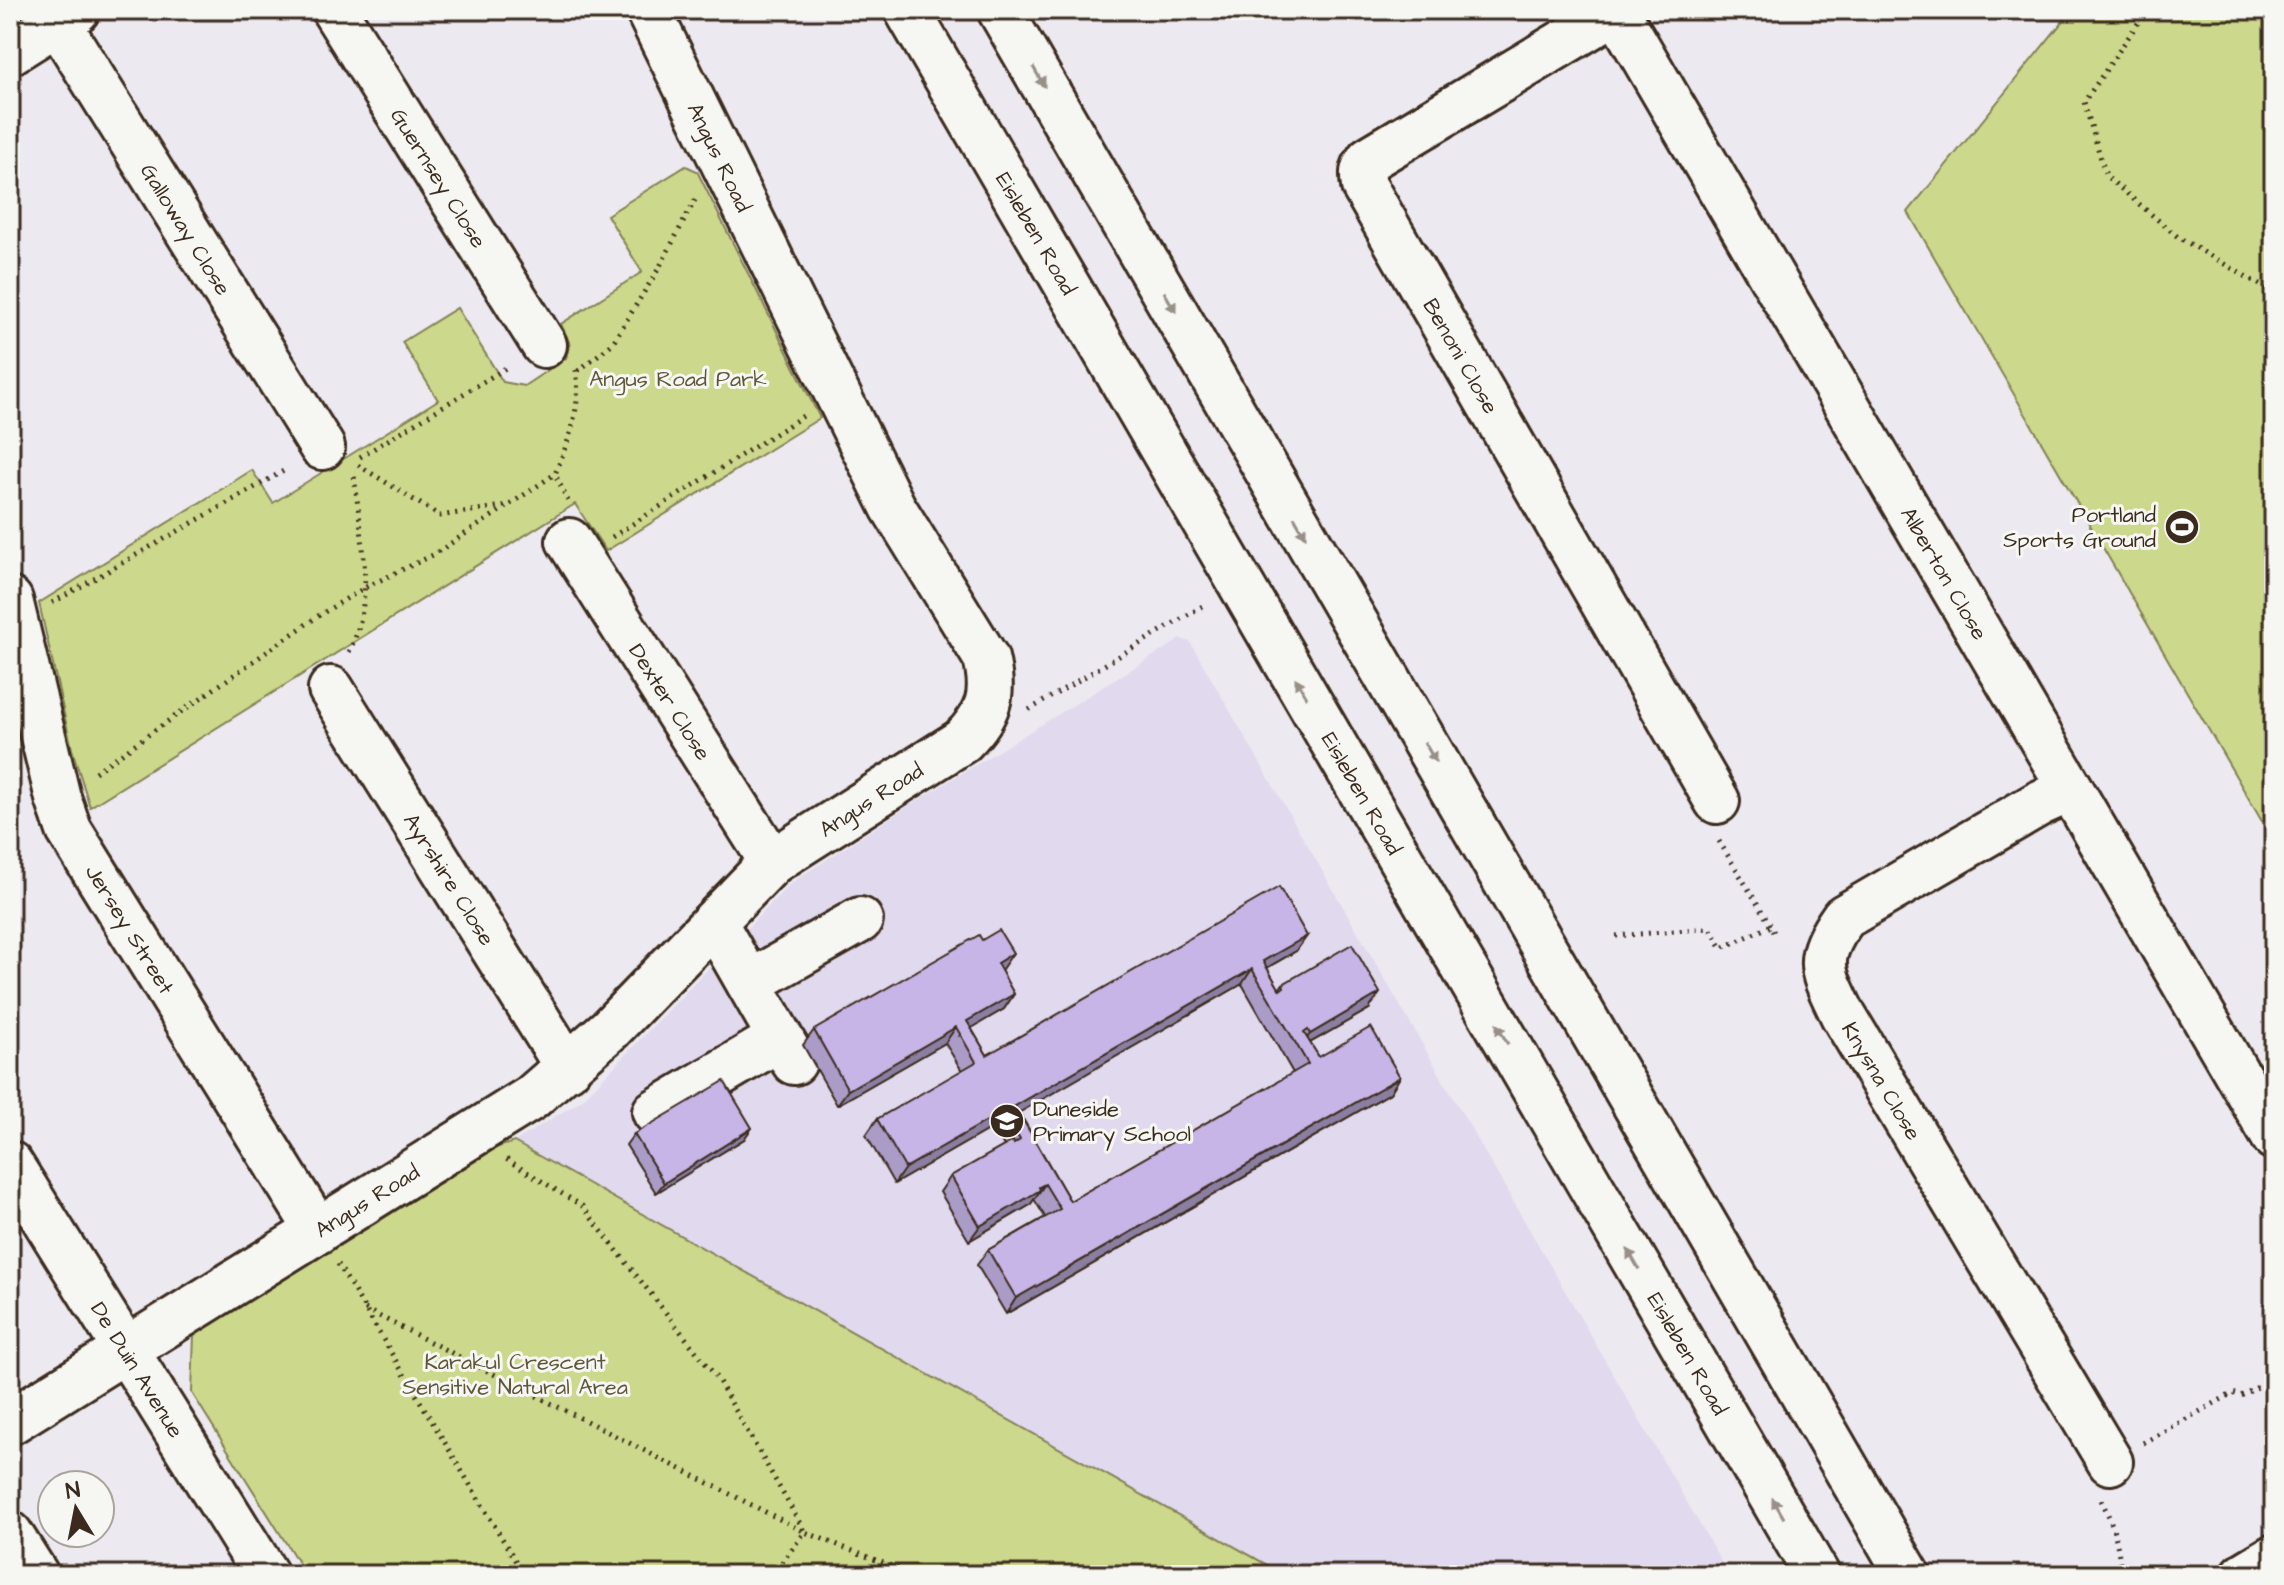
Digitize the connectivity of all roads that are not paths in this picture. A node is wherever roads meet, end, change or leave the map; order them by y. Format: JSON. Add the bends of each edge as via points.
{"nodes":[{"id":1,"x":334,"y":10,"type":"edge"},
{"id":2,"x":648,"y":10,"type":"edge"},
{"id":3,"x":907,"y":10,"type":"edge"},
{"id":4,"x":1000,"y":10,"type":"edge"},
{"id":5,"x":1616,"y":11,"type":"edge"},
{"id":6,"x":62,"y":14,"type":"edge"},
{"id":7,"x":10,"y":52,"type":"edge"},
{"id":8,"x":560,"y":359,"type":"road end"},
{"id":9,"x":337,"y":454,"type":"road end"},
{"id":10,"x":574,"y":549,"type":"road end"},
{"id":11,"x":12,"y":608,"type":"edge"},
{"id":12,"x":331,"y":689,"type":"road end"},
{"id":13,"x":2071,"y":789,"type":"junction"},
{"id":14,"x":1717,"y":801,"type":"road end"},
{"id":15,"x":772,"y":862,"type":"junction"},
{"id":16,"x":860,"y":920,"type":"dead end"},
{"id":17,"x":714,"y":922,"type":"junction"},
{"id":18,"x":749,"y":983,"type":"junction"},
{"id":19,"x":568,"y":1068,"type":"junction"},
{"id":20,"x":655,"y":1112,"type":"dead end"},
{"id":21,"x":2274,"y":1137,"type":"edge"},
{"id":22,"x":10,"y":1164,"type":"edge"},
{"id":23,"x":318,"y":1231,"type":"junction"},
{"id":24,"x":125,"y":1350,"type":"junction"},
{"id":25,"x":10,"y":1422,"type":"edge"},
{"id":26,"x":2104,"y":1478,"type":"road end"},
{"id":27,"x":10,"y":1534,"type":"edge"},
{"id":28,"x":2274,"y":1557,"type":"edge"},
{"id":29,"x":36,"y":1575,"type":"edge"},
{"id":30,"x":266,"y":1575,"type":"edge"},
{"id":31,"x":1817,"y":1575,"type":"edge"},
{"id":32,"x":1908,"y":1575,"type":"edge"},
{"id":33,"x":2244,"y":1575,"type":"edge"}],
"edges":[{"from":1,"to":8,"type":"street","name":"Guernsey Close"},
{"from":2,"to":15,"type":"street","name":"Angus Road","via":[[893,507],[986,658],[991,677],[984,714],[962,741]]},
{"from":31,"to":3,"type":"street","name":"Eisleben Road","one_way":true},
{"from":4,"to":32,"type":"street","one_way":true},
{"from":5,"to":13,"type":"street","name":"Alberton Close"},
{"from":5,"to":14,"type":"street","name":"Benoni Close","via":[[1369,159],[1362,175]]},
{"from":6,"to":7,"type":"street"},
{"from":6,"to":9,"type":"street","name":"Galloway Close"},
{"from":10,"to":15,"type":"street","name":"Dexter Close"},
{"from":11,"to":23,"type":"street","name":"Jersey Street","via":[[69,830]]},
{"from":12,"to":19,"type":"street","name":"Ayrshire Close"},
{"from":13,"to":21,"type":"street","name":"Alberton Close"},
{"from":13,"to":26,"type":"street","name":"Knysna Close","via":[[1844,917],[1826,942],[1823,974]]},
{"from":15,"to":17,"type":"street","name":"Angus Road"},
{"from":16,"to":18,"type":"street"},
{"from":17,"to":18,"type":"street"},
{"from":17,"to":19,"type":"street","name":"Angus Road"},
{"from":18,"to":20,"type":"street","via":[[787,1050]]},
{"from":19,"to":23,"type":"street","name":"Angus Road","via":[[531,1098]]},
{"from":22,"to":24,"type":"street","name":"De Duin Avenue"},
{"from":23,"to":24,"type":"street","name":"Angus Road"},
{"from":24,"to":25,"type":"street","name":"Angus Road"},
{"from":24,"to":30,"type":"street","name":"De Duin Avenue"},
{"from":27,"to":29,"type":"street"},
{"from":28,"to":33,"type":"street"}]}
